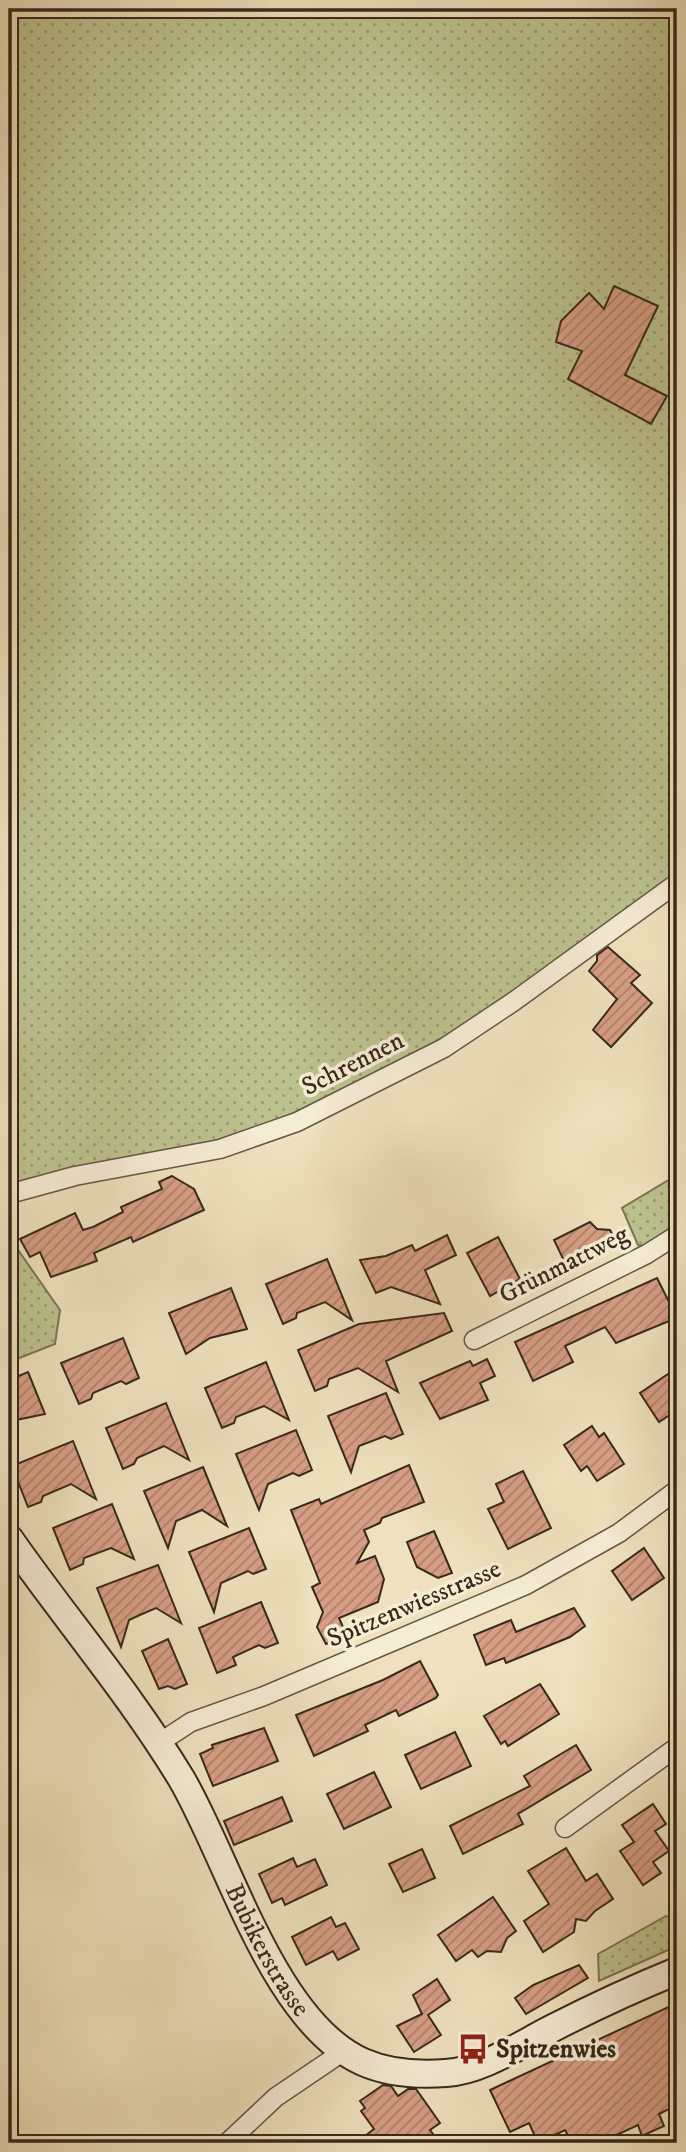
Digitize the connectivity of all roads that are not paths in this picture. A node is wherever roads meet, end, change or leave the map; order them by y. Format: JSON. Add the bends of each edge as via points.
{"nodes":[{"id":1,"x":677,"y":883,"type":"edge"},
{"id":2,"x":9,"y":1194,"type":"edge"},
{"id":3,"x":677,"y":1235,"type":"edge"},
{"id":4,"x":474,"y":1340,"type":"dead end"},
{"id":5,"x":677,"y":1490,"type":"edge"},
{"id":6,"x":9,"y":1538,"type":"edge"},
{"id":7,"x":159,"y":1743,"type":"junction"},
{"id":8,"x":677,"y":1747,"type":"edge"},
{"id":9,"x":565,"y":1828,"type":"dead end"},
{"id":10,"x":677,"y":1971,"type":"edge"},
{"id":11,"x":344,"y":2051,"type":"junction"},
{"id":12,"x":227,"y":2143,"type":"edge"}],
"edges":[{"from":1,"to":2,"type":"street","name":"Schrennen","via":[[462,1037],[297,1122],[220,1149],[75,1175]]},
{"from":3,"to":4,"type":"street","name":"Grünmattweg"},
{"from":5,"to":7,"type":"street","name":"Spitzenwiesstrasse","via":[[619,1532],[526,1585],[264,1696],[191,1722]]},
{"from":6,"to":7,"type":"street","name":"Bubikerstrasse"},
{"from":7,"to":11,"type":"street","name":"Bubikerstrasse","via":[[203,1819],[274,1969],[295,2000]]},
{"from":8,"to":9,"type":"street"},
{"from":10,"to":11,"type":"street","name":"Bubikerstrasse","via":[[457,2072],[403,2072],[369,2064]]},
{"from":11,"to":12,"type":"street","via":[[276,2097]]}]}
